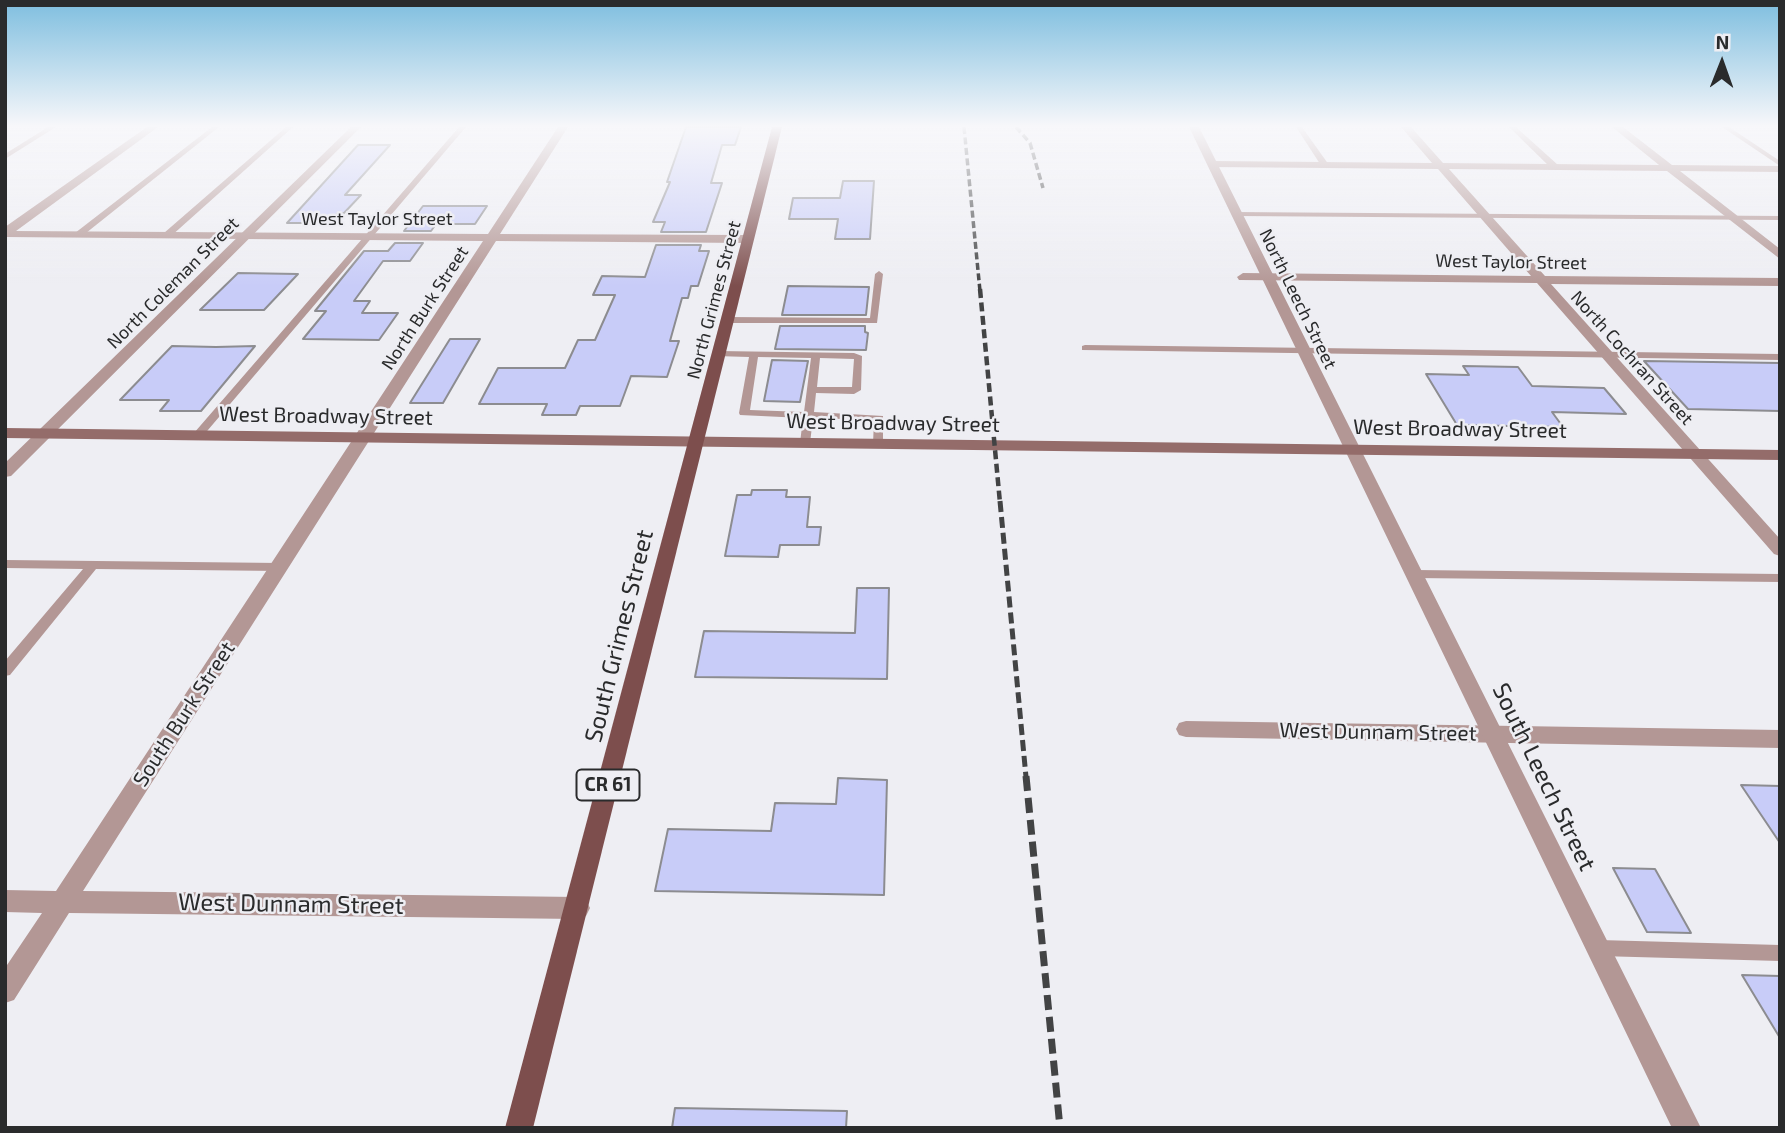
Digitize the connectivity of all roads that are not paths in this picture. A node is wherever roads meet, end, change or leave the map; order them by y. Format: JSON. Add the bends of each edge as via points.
{"nodes":[{"id":1,"x":80,"y":180,"type":"edge"},
{"id":2,"x":148,"y":180,"type":"edge"},
{"id":3,"x":230,"y":180,"type":"edge"},
{"id":4,"x":303,"y":180,"type":"edge"},
{"id":5,"x":417,"y":180,"type":"edge"},
{"id":6,"x":528,"y":180,"type":"edge"},
{"id":7,"x":763,"y":180,"type":"edge"},
{"id":8,"x":1221,"y":180,"type":"edge"},
{"id":9,"x":1452,"y":180,"type":"edge"},
{"id":10,"x":1685,"y":180,"type":"edge"},
{"id":11,"x":1237,"y":214,"type":"junction"},
{"id":12,"x":1485,"y":217,"type":"junction"},
{"id":13,"x":1733,"y":218,"type":"junction"},
{"id":14,"x":1780,"y":218,"type":"edge"},
{"id":15,"x":5,"y":234,"type":"edge"},
{"id":16,"x":78,"y":235,"type":"junction"},
{"id":17,"x":167,"y":235,"type":"junction"},
{"id":18,"x":246,"y":236,"type":"junction"},
{"id":19,"x":368,"y":237,"type":"junction"},
{"id":20,"x":491,"y":237,"type":"junction"},
{"id":21,"x":748,"y":239,"type":"junction"},
{"id":22,"x":1780,"y":255,"type":"edge"},
{"id":23,"x":879,"y":274,"type":"dead end"},
{"id":24,"x":1243,"y":277,"type":"dead end"},
{"id":25,"x":1268,"y":277,"type":"junction"},
{"id":26,"x":1540,"y":279,"type":"junction"},
{"id":27,"x":1780,"y":282,"type":"edge"},
{"id":28,"x":726,"y":320,"type":"junction"},
{"id":29,"x":1085,"y":348,"type":"dead end"},
{"id":30,"x":1304,"y":350,"type":"junction"},
{"id":31,"x":718,"y":354,"type":"junction"},
{"id":32,"x":754,"y":354,"type":"junction"},
{"id":33,"x":816,"y":355,"type":"junction"},
{"id":34,"x":1607,"y":355,"type":"junction"},
{"id":35,"x":1780,"y":357,"type":"edge"},
{"id":36,"x":811,"y":390,"type":"junction"},
{"id":37,"x":808,"y":416,"type":"junction"},
{"id":38,"x":5,"y":433,"type":"edge"},
{"id":39,"x":44,"y":434,"type":"junction"},
{"id":40,"x":198,"y":436,"type":"junction"},
{"id":41,"x":363,"y":438,"type":"junction"},
{"id":42,"x":695,"y":442,"type":"junction"},
{"id":43,"x":805,"y":443,"type":"junction"},
{"id":44,"x":878,"y":444,"type":"junction"},
{"id":45,"x":1353,"y":449,"type":"junction"},
{"id":46,"x":1694,"y":454,"type":"junction"},
{"id":47,"x":1780,"y":455,"type":"edge"},
{"id":48,"x":5,"y":472,"type":"edge"},
{"id":49,"x":1780,"y":550,"type":"edge"},
{"id":50,"x":5,"y":564,"type":"edge"},
{"id":51,"x":93,"y":565,"type":"junction"},
{"id":52,"x":280,"y":567,"type":"junction"},
{"id":53,"x":1415,"y":574,"type":"junction"},
{"id":54,"x":1780,"y":578,"type":"edge"},
{"id":55,"x":5,"y":671,"type":"edge"},
{"id":56,"x":1186,"y":729,"type":"dead end"},
{"id":57,"x":1494,"y":734,"type":"junction"},
{"id":58,"x":1780,"y":739,"type":"edge"},
{"id":59,"x":5,"y":901,"type":"edge"},
{"id":60,"x":63,"y":901,"type":"junction"},
{"id":61,"x":578,"y":908,"type":"junction"},
{"id":62,"x":1599,"y":948,"type":"junction"},
{"id":63,"x":1780,"y":953,"type":"edge"},
{"id":64,"x":5,"y":991,"type":"edge"},
{"id":65,"x":519,"y":1128,"type":"edge"},
{"id":66,"x":1687,"y":1128,"type":"edge"}],
"edges":[{"from":1,"to":15,"type":"street"},
{"from":2,"to":16,"type":"lane"},
{"from":3,"to":17,"type":"lane"},
{"from":4,"to":18,"type":"street","name":"North Coleman Street"},
{"from":5,"to":19,"type":"lane"},
{"from":6,"to":20,"type":"street","name":"North Burk Street"},
{"from":7,"to":21,"type":"main road","name":"North Grimes Street","number":"CR 61"},
{"from":8,"to":11,"type":"street","name":"North Leech Street"},
{"from":9,"to":12,"type":"street","name":"North Cochran Street"},
{"from":10,"to":13,"type":"street"},
{"from":11,"to":12,"type":"lane"},
{"from":11,"to":25,"type":"street","name":"North Leech Street"},
{"from":12,"to":13,"type":"lane"},
{"from":12,"to":26,"type":"street","name":"North Cochran Street"},
{"from":13,"to":14,"type":"lane"},
{"from":13,"to":22,"type":"street"},
{"from":15,"to":16,"type":"street","name":"West Taylor Street"},
{"from":16,"to":17,"type":"street","name":"West Taylor Street"},
{"from":17,"to":18,"type":"street","name":"West Taylor Street"},
{"from":18,"to":19,"type":"street","name":"West Taylor Street"},
{"from":18,"to":39,"type":"street","name":"North Coleman Street"},
{"from":19,"to":20,"type":"street","name":"West Taylor Street"},
{"from":19,"to":40,"type":"lane"},
{"from":20,"to":21,"type":"street","name":"West Taylor Street"},
{"from":20,"to":41,"type":"street","name":"North Burk Street"},
{"from":21,"to":28,"type":"main road","name":"North Grimes Street","number":"CR 61"},
{"from":23,"to":28,"type":"lane","via":[[874,321]]},
{"from":24,"to":25,"type":"street","name":"West Taylor Street"},
{"from":25,"to":26,"type":"street","name":"West Taylor Street"},
{"from":25,"to":30,"type":"street","name":"North Leech Street"},
{"from":26,"to":27,"type":"street","name":"West Taylor Street"},
{"from":26,"to":34,"type":"street","name":"North Cochran Street"},
{"from":28,"to":31,"type":"main road","name":"North Grimes Street","number":"CR 61"},
{"from":29,"to":30,"type":"lane"},
{"from":30,"to":34,"type":"lane"},
{"from":30,"to":45,"type":"street","name":"North Leech Street"},
{"from":31,"to":32,"type":"lane"},
{"from":31,"to":42,"type":"main road","name":"North Grimes Street","number":"CR 61"},
{"from":32,"to":33,"type":"lane"},
{"from":32,"to":37,"type":"lane","via":[[744,413]]},
{"from":33,"to":36,"type":"lane"},
{"from":33,"to":36,"type":"lane","via":[[859,358],[857,388]]},
{"from":34,"to":35,"type":"lane"},
{"from":34,"to":46,"type":"street","name":"North Cochran Street"},
{"from":36,"to":37,"type":"lane"},
{"from":37,"to":43,"type":"lane"},
{"from":37,"to":44,"type":"lane","via":[[879,418]]},
{"from":38,"to":39,"type":"main road","name":"West Broadway Street"},
{"from":39,"to":40,"type":"main road","name":"West Broadway Street"},
{"from":39,"to":48,"type":"street","name":"North Coleman Street"},
{"from":40,"to":41,"type":"main road","name":"West Broadway Street"},
{"from":41,"to":42,"type":"main road","name":"West Broadway Street"},
{"from":41,"to":52,"type":"street","name":"South Burk Street"},
{"from":42,"to":43,"type":"main road","name":"West Broadway Street"},
{"from":42,"to":61,"type":"main road","name":"South Grimes Street","number":"CR 61"},
{"from":43,"to":44,"type":"main road","name":"West Broadway Street"},
{"from":44,"to":45,"type":"main road","name":"West Broadway Street"},
{"from":45,"to":46,"type":"main road","name":"West Broadway Street"},
{"from":45,"to":53,"type":"street","name":"South Leech Street"},
{"from":46,"to":47,"type":"main road","name":"West Broadway Street"},
{"from":46,"to":49,"type":"street","name":"North Cochran Street"},
{"from":50,"to":51,"type":"lane"},
{"from":51,"to":52,"type":"lane"},
{"from":51,"to":55,"type":"lane"},
{"from":52,"to":60,"type":"street","name":"South Burk Street"},
{"from":53,"to":54,"type":"lane"},
{"from":53,"to":57,"type":"street","name":"South Leech Street"},
{"from":56,"to":57,"type":"street","name":"West Dunnam Street"},
{"from":57,"to":58,"type":"street","name":"West Dunnam Street"},
{"from":57,"to":62,"type":"street","name":"South Leech Street"},
{"from":59,"to":60,"type":"street","name":"West Dunnam Street"},
{"from":60,"to":61,"type":"street","name":"West Dunnam Street"},
{"from":60,"to":64,"type":"street","name":"South Burk Street"},
{"from":61,"to":65,"type":"main road","name":"South Grimes Street","number":"CR 61"},
{"from":62,"to":63,"type":"lane"},
{"from":62,"to":66,"type":"street","name":"South Leech Street"}]}
